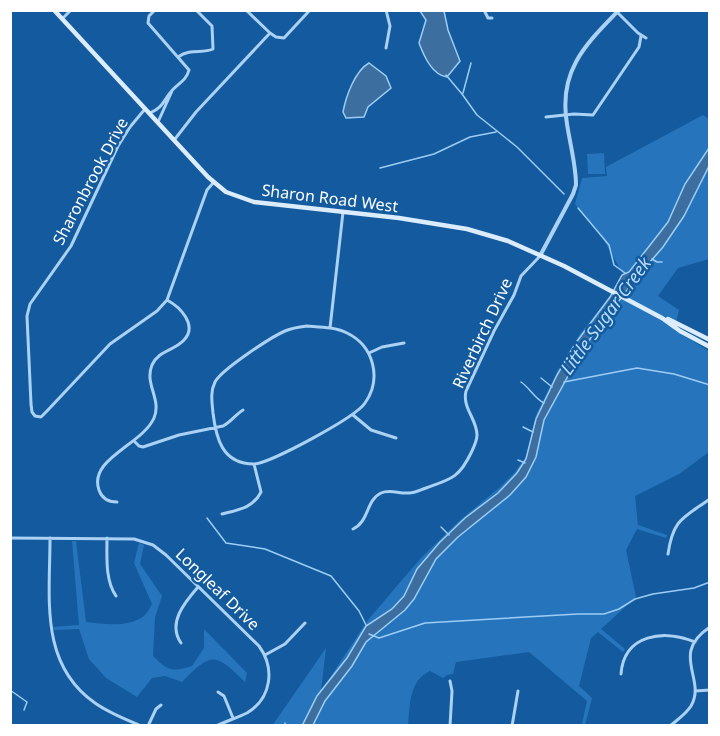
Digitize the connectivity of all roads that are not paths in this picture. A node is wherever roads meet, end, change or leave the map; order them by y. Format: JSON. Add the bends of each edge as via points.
{"nodes":[{"id":1,"x":54,"y":10,"type":"edge"},
{"id":2,"x":71,"y":10,"type":"edge"},
{"id":3,"x":155,"y":10,"type":"edge"},
{"id":4,"x":195,"y":10,"type":"edge"},
{"id":5,"x":246,"y":10,"type":"edge"},
{"id":6,"x":310,"y":10,"type":"edge"},
{"id":7,"x":386,"y":10,"type":"edge"},
{"id":8,"x":484,"y":10,"type":"edge"},
{"id":9,"x":618,"y":11,"type":"edge"},
{"id":10,"x":492,"y":18,"type":"dead end"},
{"id":11,"x":62,"y":19,"type":"junction"},
{"id":12,"x":270,"y":33,"type":"junction"},
{"id":13,"x":641,"y":36,"type":"junction"},
{"id":14,"x":646,"y":38,"type":"dead end"},
{"id":15,"x":386,"y":48,"type":"dead end"},
{"id":16,"x":178,"y":57,"type":"junction"},
{"id":17,"x":164,"y":106,"type":"junction"},
{"id":18,"x":145,"y":109,"type":"junction"},
{"id":19,"x":150,"y":113,"type":"junction"},
{"id":20,"x":566,"y":115,"type":"junction"},
{"id":21,"x":546,"y":117,"type":"dead end"},
{"id":22,"x":158,"y":122,"type":"junction"},
{"id":23,"x":174,"y":140,"type":"junction"},
{"id":24,"x":214,"y":182,"type":"junction"},
{"id":25,"x":343,"y":212,"type":"junction"},
{"id":26,"x":541,"y":254,"type":"junction"},
{"id":27,"x":167,"y":300,"type":"junction"},
{"id":28,"x":662,"y":318,"type":"junction"},
{"id":29,"x":330,"y":328,"type":"junction"},
{"id":30,"x":710,"y":340,"type":"edge"},
{"id":31,"x":404,"y":343,"type":"dead end"},
{"id":32,"x":710,"y":347,"type":"edge"},
{"id":33,"x":369,"y":353,"type":"junction"},
{"id":34,"x":243,"y":410,"type":"dead end"},
{"id":35,"x":353,"y":415,"type":"junction"},
{"id":36,"x":215,"y":427,"type":"junction"},
{"id":37,"x":396,"y":438,"type":"dead end"},
{"id":38,"x":135,"y":441,"type":"junction"},
{"id":39,"x":254,"y":464,"type":"junction"},
{"id":40,"x":710,"y":499,"type":"edge"},
{"id":41,"x":117,"y":502,"type":"dead end"},
{"id":42,"x":222,"y":514,"type":"dead end"},
{"id":43,"x":353,"y":529,"type":"dead end"},
{"id":44,"x":10,"y":538,"type":"edge"},
{"id":45,"x":50,"y":538,"type":"junction"},
{"id":46,"x":107,"y":538,"type":"junction"},
{"id":47,"x":668,"y":554,"type":"dead end"},
{"id":48,"x":199,"y":587,"type":"junction"},
{"id":49,"x":117,"y":596,"type":"dead end"},
{"id":50,"x":305,"y":623,"type":"dead end"},
{"id":51,"x":710,"y":627,"type":"edge"},
{"id":52,"x":695,"y":642,"type":"junction"},
{"id":53,"x":181,"y":643,"type":"dead end"},
{"id":54,"x":265,"y":655,"type":"junction"},
{"id":55,"x":621,"y":674,"type":"dead end"},
{"id":56,"x":450,"y":681,"type":"dead end"},
{"id":57,"x":710,"y":690,"type":"edge"},
{"id":58,"x":518,"y":691,"type":"dead end"},
{"id":59,"x":695,"y":691,"type":"junction"},
{"id":60,"x":218,"y":692,"type":"dead end"},
{"id":61,"x":161,"y":705,"type":"dead end"},
{"id":62,"x":234,"y":718,"type":"junction"},
{"id":63,"x":141,"y":726,"type":"edge"},
{"id":64,"x":148,"y":726,"type":"edge"},
{"id":65,"x":216,"y":726,"type":"edge"},
{"id":66,"x":450,"y":726,"type":"edge"},
{"id":67,"x":512,"y":726,"type":"edge"},
{"id":68,"x":670,"y":726,"type":"edge"}],
"edges":[{"from":1,"to":11,"type":"main road","name":"Sharon Road West"},
{"from":2,"to":11,"type":"street"},
{"from":3,"to":16,"type":"street","via":[[148,23]]},
{"from":4,"to":16,"type":"street","via":[[212,26],[213,49]]},
{"from":5,"to":12,"type":"street"},
{"from":6,"to":12,"type":"street","via":[[284,38]]},
{"from":7,"to":15,"type":"street","via":[[390,26]]},
{"from":8,"to":10,"type":"street"},
{"from":9,"to":13,"type":"street"},
{"from":9,"to":20,"type":"street","via":[[576,59],[567,85]]},
{"from":11,"to":18,"type":"main road","name":"Sharon Road West"},
{"from":12,"to":23,"type":"street"},
{"from":13,"to":14,"type":"street"},
{"from":13,"to":20,"type":"street","via":[[639,47],[593,115]]},
{"from":16,"to":17,"type":"street","via":[[188,73]]},
{"from":17,"to":19,"type":"street"},
{"from":17,"to":22,"type":"street"},
{"from":18,"to":19,"type":"main road","name":"Sharon Road West"},
{"from":18,"to":27,"type":"street","name":"Sharonbrook Drive","via":[[118,146],[71,246],[30,304],[27,322],[33,414],[41,417],[110,344]]},
{"from":19,"to":22,"type":"main road","name":"Sharon Road West"},
{"from":20,"to":21,"type":"street"},
{"from":20,"to":26,"type":"street","via":[[575,190]]},
{"from":22,"to":23,"type":"main road","name":"Sharon Road West"},
{"from":23,"to":24,"type":"main road","name":"Sharon Road West"},
{"from":24,"to":25,"type":"main road","name":"Sharon Road West","via":[[226,192],[254,202]]},
{"from":24,"to":27,"type":"street","name":"Sharonbrook Drive","via":[[207,190]]},
{"from":25,"to":26,"type":"main road","name":"Sharon Road West","via":[[467,229]]},
{"from":25,"to":29,"type":"street"},
{"from":26,"to":28,"type":"main road","name":"Sharon Road West"},
{"from":26,"to":43,"type":"street","name":"Riverbirch Drive","via":[[521,276],[466,391],[477,436],[464,468],[448,481],[414,492],[381,493]]},
{"from":27,"to":38,"type":"street","via":[[184,315],[189,331],[183,341],[154,361],[149,380],[155,413]]},
{"from":28,"to":30,"type":"main road","name":"Sharon Road West"},
{"from":28,"to":32,"type":"main road","name":"Sharon Road West"},
{"from":29,"to":33,"type":"street","via":[[354,337]]},
{"from":29,"to":36,"type":"street","via":[[307,326],[285,331],[225,370],[212,390]]},
{"from":31,"to":33,"type":"street"},
{"from":33,"to":35,"type":"street","via":[[374,367],[373,386],[366,402]]},
{"from":34,"to":36,"type":"street","via":[[228,423]]},
{"from":35,"to":37,"type":"street","via":[[371,430]]},
{"from":35,"to":39,"type":"street"},
{"from":36,"to":38,"type":"street","via":[[143,447]]},
{"from":36,"to":39,"type":"street","via":[[220,445],[228,454]]},
{"from":38,"to":41,"type":"street","via":[[113,455],[99,474],[102,497]]},
{"from":39,"to":42,"type":"street","via":[[259,496],[250,506]]},
{"from":40,"to":47,"type":"street","via":[[677,524]]},
{"from":44,"to":45,"type":"street","name":"Longleaf Drive"},
{"from":45,"to":46,"type":"street","name":"Longleaf Drive"},
{"from":45,"to":63,"type":"street","via":[[51,628],[61,664],[87,697]]},
{"from":46,"to":48,"type":"street","name":"Longleaf Drive","via":[[134,539],[153,545]]},
{"from":46,"to":49,"type":"street","via":[[109,576]]},
{"from":48,"to":53,"type":"street","via":[[178,615],[176,633]]},
{"from":48,"to":54,"type":"street","name":"Longleaf Drive"},
{"from":50,"to":54,"type":"street","via":[[285,644]]},
{"from":51,"to":52,"type":"street"},
{"from":52,"to":55,"type":"street","via":[[664,634],[643,640],[625,657]]},
{"from":52,"to":59,"type":"street","via":[[689,659]]},
{"from":54,"to":62,"type":"street","via":[[269,674],[265,693],[252,709]]},
{"from":56,"to":66,"type":"street"},
{"from":57,"to":59,"type":"street"},
{"from":58,"to":67,"type":"street"},
{"from":59,"to":68,"type":"street","via":[[690,707]]},
{"from":60,"to":62,"type":"street","via":[[224,696]]},
{"from":61,"to":64,"type":"street"},
{"from":62,"to":65,"type":"street"}]}
